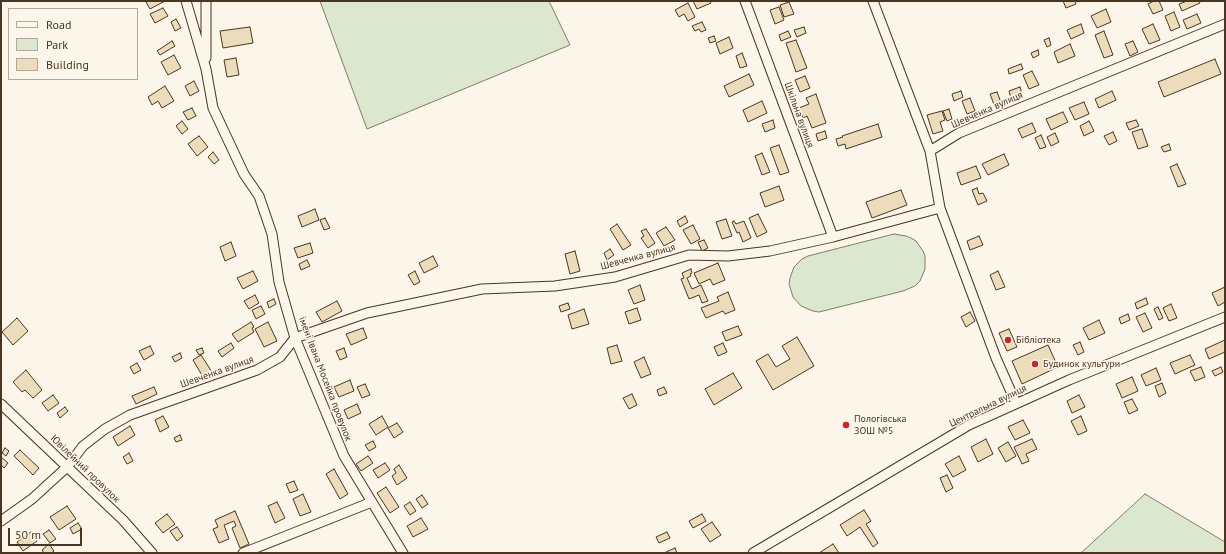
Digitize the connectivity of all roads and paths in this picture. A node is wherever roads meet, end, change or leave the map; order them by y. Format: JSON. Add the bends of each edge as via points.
{"nodes":[{"id":1,"x":186,"y":1,"type":"edge"},
{"id":2,"x":206,"y":1,"type":"edge"},
{"id":3,"x":745,"y":1,"type":"edge"},
{"id":4,"x":873,"y":1,"type":"edge"},
{"id":5,"x":1225,"y":24,"type":"edge"},
{"id":6,"x":206,"y":69,"type":"junction"},
{"id":7,"x":930,"y":151,"type":"junction"},
{"id":8,"x":940,"y":208,"type":"junction"},
{"id":9,"x":833,"y":237,"type":"junction"},
{"id":10,"x":1225,"y":317,"type":"edge"},
{"id":11,"x":295,"y":338,"type":"junction"},
{"id":12,"x":1,"y":404,"type":"edge"},
{"id":13,"x":1016,"y":404,"type":"junction"},
{"id":14,"x":67,"y":467,"type":"junction"},
{"id":15,"x":372,"y":502,"type":"junction"},
{"id":16,"x":1,"y":521,"type":"edge"},
{"id":17,"x":152,"y":553,"type":"edge"},
{"id":18,"x":243,"y":553,"type":"edge"},
{"id":19,"x":403,"y":553,"type":"edge"},
{"id":20,"x":753,"y":553,"type":"edge"}],
"edges":[{"from":1,"to":6,"type":"street","name":"імені Івана Мосейка провулок"},
{"from":2,"to":6,"type":"street","name":"імені Івана Мосейка провулок"},
{"from":3,"to":9,"type":"street","name":"Шкільна вулиця"},
{"from":4,"to":7,"type":"street"},
{"from":5,"to":7,"type":"street","name":"Шевченка вулиця","via":[[959,133]]},
{"from":6,"to":11,"type":"street","name":"імені Івана Мосейка провулок","via":[[213,108],[244,174],[259,196],[272,234],[279,282]]},
{"from":7,"to":8,"type":"street"},
{"from":8,"to":9,"type":"street","name":"Шевченка вулиця"},
{"from":8,"to":13,"type":"street","via":[[996,358]]},
{"from":9,"to":11,"type":"street","name":"Шевченка вулиця","via":[[770,251],[728,256],[689,255],[615,277],[556,286],[482,289],[367,313]]},
{"from":10,"to":13,"type":"street","name":"Центральна вулиця"},
{"from":11,"to":14,"type":"street","name":"Шевченка вулиця","via":[[280,358],[257,370],[130,415],[83,446]]},
{"from":11,"to":15,"type":"street","name":"імені Івана Мосейка провулок","via":[[344,456]]},
{"from":12,"to":14,"type":"street","name":"Ювілейний провулок"},
{"from":13,"to":20,"type":"street","name":"Центральна вулиця","via":[[969,425]]},
{"from":14,"to":16,"type":"street","name":"Шевченка вулиця","via":[[32,499]]},
{"from":14,"to":17,"type":"street","name":"Ювілейний провулок","via":[[123,520]]},
{"from":15,"to":18,"type":"street"},
{"from":15,"to":19,"type":"street","name":"імені Івана Мосейка провулок"}]}
